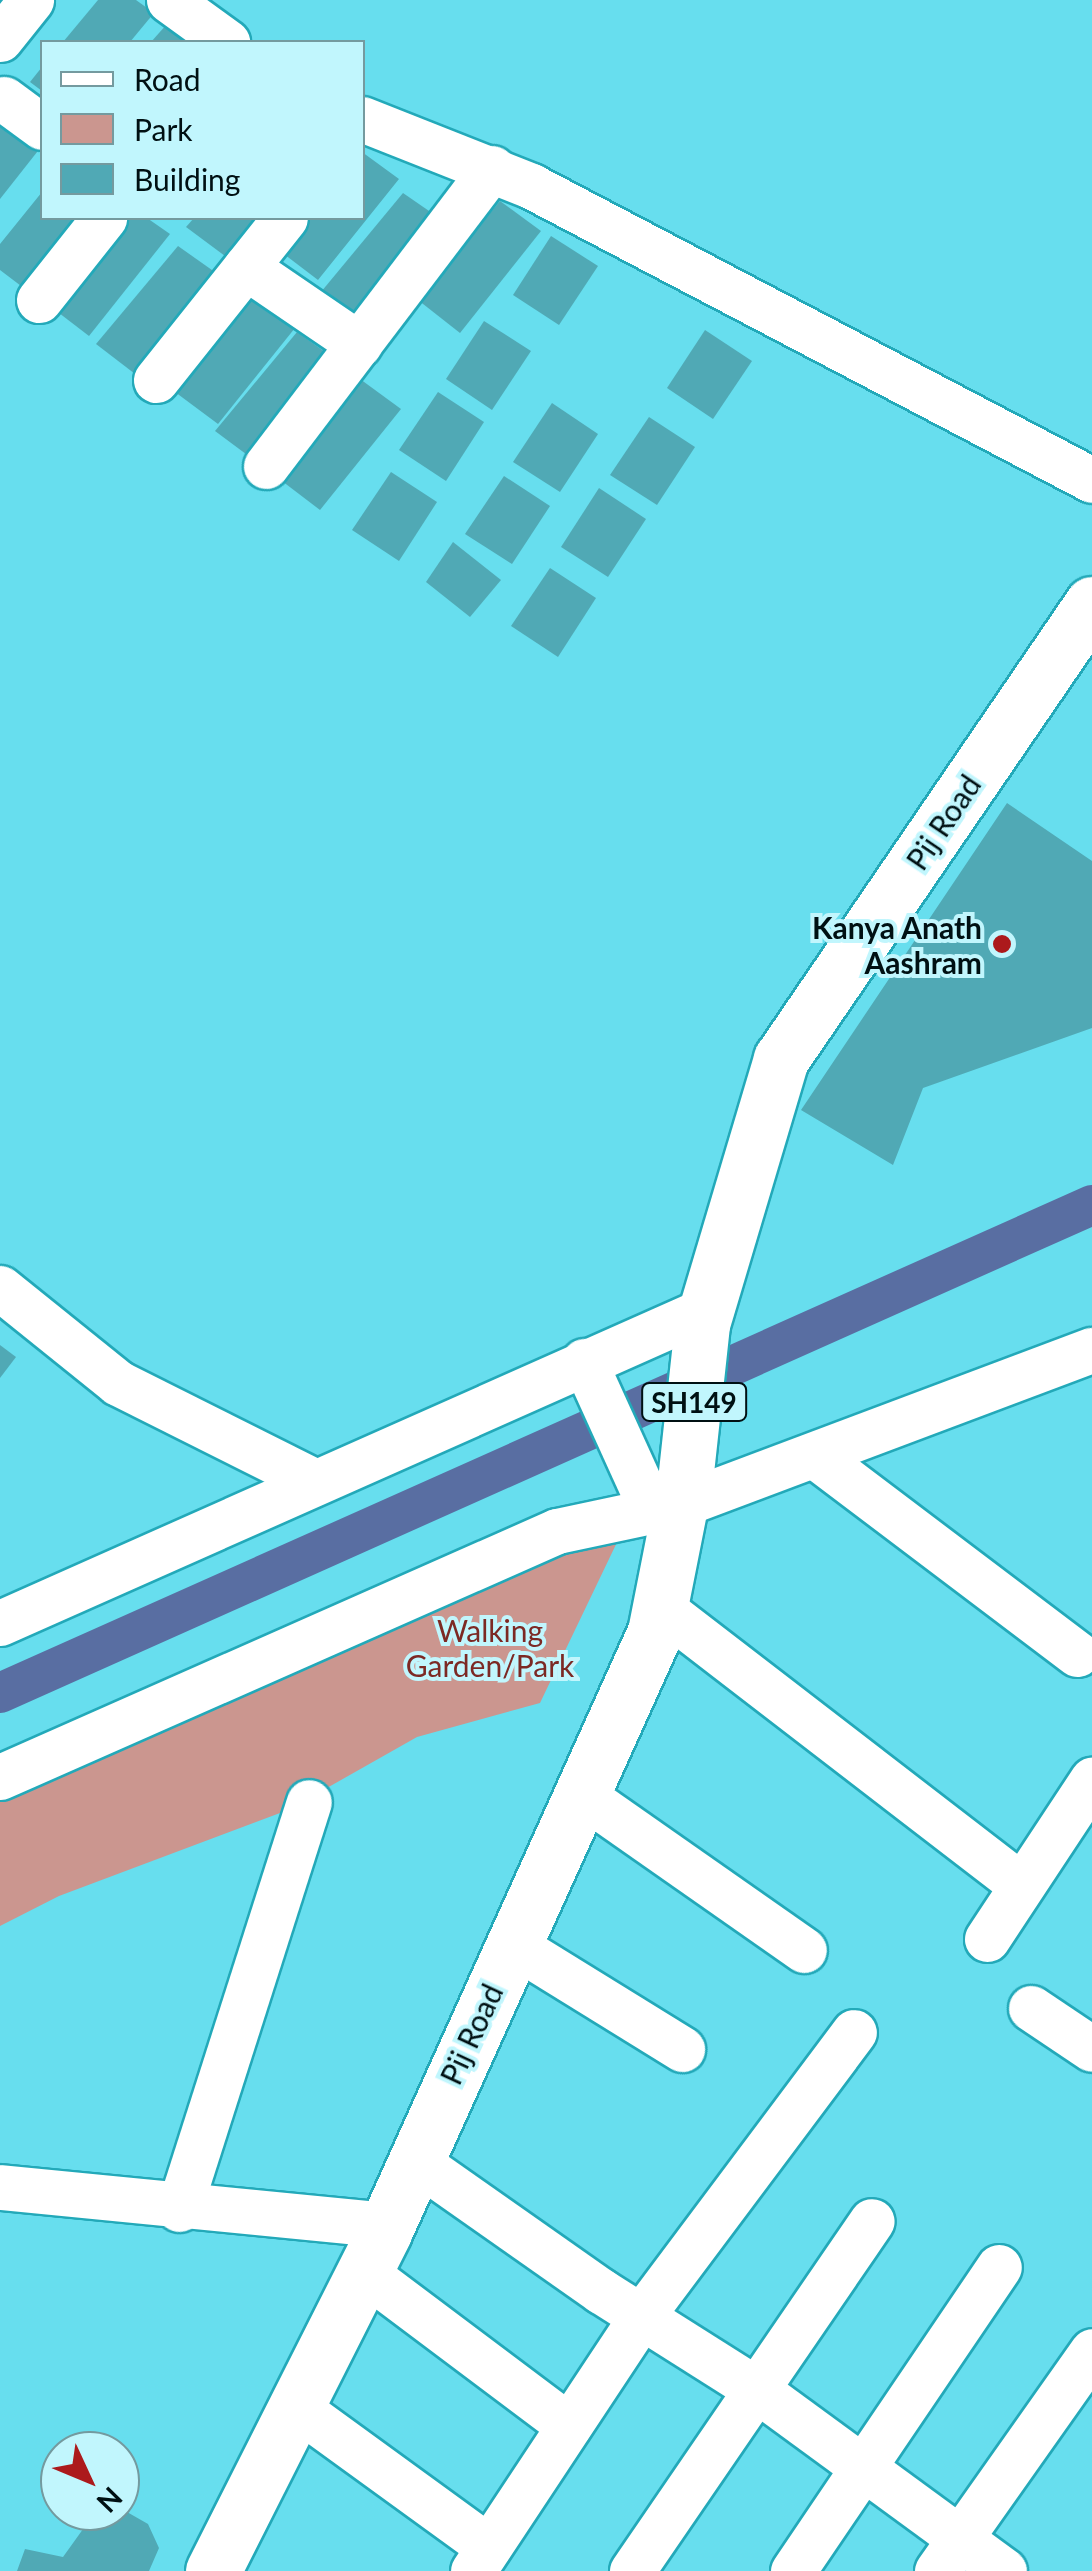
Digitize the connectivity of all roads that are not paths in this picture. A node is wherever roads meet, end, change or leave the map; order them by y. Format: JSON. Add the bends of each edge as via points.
{"nodes":[{"id":1,"x":168,"y":0,"type":"edge"},
{"id":2,"x":29,"y":1,"type":"edge"},
{"id":3,"x":0,"y":39,"type":"edge"},
{"id":4,"x":224,"y":40,"type":"edge"},
{"id":5,"x":4,"y":99,"type":"dead end"},
{"id":6,"x":365,"y":120,"type":"edge"},
{"id":7,"x":40,"y":126,"type":"edge"},
{"id":8,"x":492,"y":168,"type":"junction"},
{"id":9,"x":102,"y":220,"type":"edge"},
{"id":10,"x":282,"y":220,"type":"edge"},
{"id":11,"x":246,"y":267,"type":"junction"},
{"id":12,"x":39,"y":300,"type":"dead end"},
{"id":13,"x":358,"y":344,"type":"junction"},
{"id":14,"x":156,"y":380,"type":"dead end"},
{"id":15,"x":266,"y":466,"type":"dead end"},
{"id":16,"x":1092,"y":480,"type":"edge"},
{"id":17,"x":1092,"y":604,"type":"edge"},
{"id":18,"x":0,"y":1288,"type":"edge"},
{"id":19,"x":704,"y":1317,"type":"junction"},
{"id":20,"x":1092,"y":1350,"type":"edge"},
{"id":21,"x":588,"y":1369,"type":"junction"},
{"id":22,"x":814,"y":1455,"type":"junction"},
{"id":23,"x":314,"y":1482,"type":"junction"},
{"id":24,"x":666,"y":1498,"type":"junction"},
{"id":25,"x":660,"y":1608,"type":"junction"},
{"id":26,"x":0,"y":1624,"type":"edge"},
{"id":27,"x":1077,"y":1654,"type":"dead end"},
{"id":28,"x":0,"y":1777,"type":"edge"},
{"id":29,"x":1092,"y":1780,"type":"edge"},
{"id":30,"x":581,"y":1794,"type":"junction"},
{"id":31,"x":309,"y":1802,"type":"dead end"},
{"id":32,"x":1020,"y":1884,"type":"junction"},
{"id":33,"x":986,"y":1939,"type":"dead end"},
{"id":34,"x":512,"y":1944,"type":"junction"},
{"id":35,"x":804,"y":1950,"type":"dead end"},
{"id":36,"x":1031,"y":2008,"type":"dead end"},
{"id":37,"x":854,"y":2032,"type":"dead end"},
{"id":38,"x":682,"y":2049,"type":"dead end"},
{"id":39,"x":1092,"y":2049,"type":"edge"},
{"id":40,"x":413,"y":2159,"type":"junction"},
{"id":41,"x":0,"y":2186,"type":"edge"},
{"id":42,"x":179,"y":2209,"type":"junction"},
{"id":43,"x":872,"y":2221,"type":"dead end"},
{"id":44,"x":375,"y":2249,"type":"junction"},
{"id":45,"x":999,"y":2267,"type":"dead end"},
{"id":46,"x":643,"y":2314,"type":"junction"},
{"id":47,"x":1092,"y":2351,"type":"edge"},
{"id":48,"x":753,"y":2386,"type":"junction"},
{"id":49,"x":296,"y":2406,"type":"junction"},
{"id":50,"x":569,"y":2426,"type":"junction"},
{"id":51,"x":864,"y":2468,"type":"junction"},
{"id":52,"x":949,"y":2553,"type":"edge"},
{"id":53,"x":481,"y":2559,"type":"edge"},
{"id":54,"x":213,"y":2571,"type":"edge"},
{"id":55,"x":632,"y":2571,"type":"edge"},
{"id":56,"x":793,"y":2571,"type":"edge"},
{"id":57,"x":1004,"y":2571,"type":"edge"}],
"edges":[{"from":1,"to":4,"type":"street"},
{"from":2,"to":3,"type":"street"},
{"from":5,"to":7,"type":"street"},
{"from":6,"to":8,"type":"street"},
{"from":8,"to":13,"type":"street"},
{"from":8,"to":16,"type":"street"},
{"from":9,"to":12,"type":"street"},
{"from":10,"to":11,"type":"street"},
{"from":11,"to":13,"type":"street"},
{"from":11,"to":14,"type":"street"},
{"from":13,"to":15,"type":"street"},
{"from":17,"to":19,"type":"main road","name":"Pij Road","number":"SH149","via":[[781,1059]]},
{"from":18,"to":23,"type":"street","via":[[118,1383]]},
{"from":19,"to":21,"type":"street"},
{"from":19,"to":24,"type":"main road","number":"SH149"},
{"from":20,"to":22,"type":"street"},
{"from":21,"to":23,"type":"street"},
{"from":21,"to":24,"type":"street"},
{"from":22,"to":24,"type":"street"},
{"from":22,"to":27,"type":"street"},
{"from":23,"to":26,"type":"street"},
{"from":24,"to":25,"type":"main road","name":"Pij Road"},
{"from":24,"to":28,"type":"street","via":[[557,1531]]},
{"from":25,"to":30,"type":"main road","name":"Pij Road"},
{"from":25,"to":32,"type":"street"},
{"from":29,"to":32,"type":"street"},
{"from":30,"to":34,"type":"main road","name":"Pij Road"},
{"from":30,"to":35,"type":"street"},
{"from":31,"to":42,"type":"street"},
{"from":32,"to":33,"type":"street"},
{"from":34,"to":38,"type":"street"},
{"from":34,"to":40,"type":"main road","name":"Pij Road"},
{"from":36,"to":39,"type":"street"},
{"from":37,"to":46,"type":"street"},
{"from":40,"to":44,"type":"main road","name":"Pij Road"},
{"from":40,"to":46,"type":"street","via":[[600,2292]]},
{"from":41,"to":42,"type":"street"},
{"from":42,"to":44,"type":"street"},
{"from":43,"to":48,"type":"street"},
{"from":44,"to":49,"type":"main road","name":"Pij Road"},
{"from":44,"to":50,"type":"street"},
{"from":45,"to":51,"type":"street"},
{"from":46,"to":48,"type":"street"},
{"from":46,"to":50,"type":"street"},
{"from":47,"to":52,"type":"street"},
{"from":48,"to":51,"type":"street"},
{"from":48,"to":55,"type":"street"},
{"from":49,"to":53,"type":"street"},
{"from":49,"to":54,"type":"main road","name":"Pij Road"},
{"from":50,"to":53,"type":"street"},
{"from":51,"to":52,"type":"street"},
{"from":51,"to":56,"type":"street"},
{"from":52,"to":57,"type":"street"}]}
